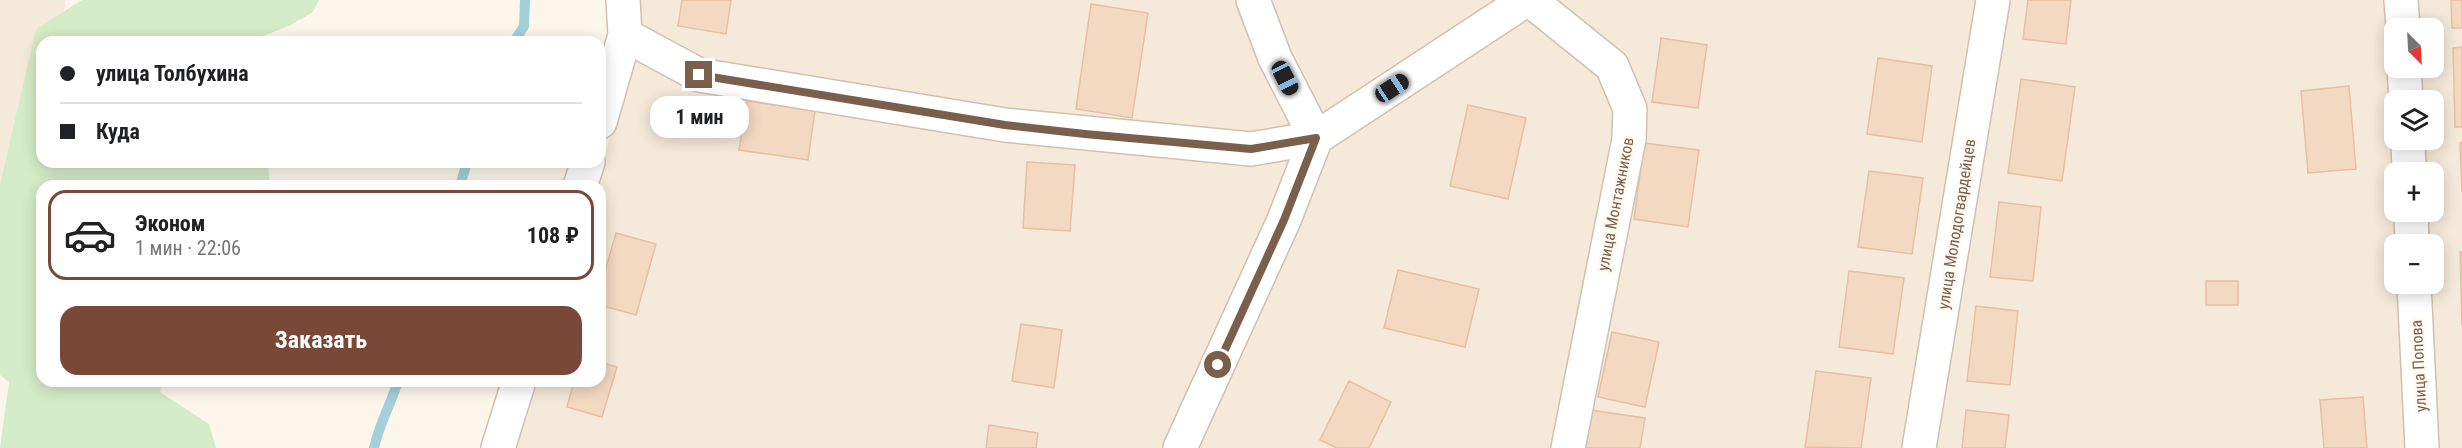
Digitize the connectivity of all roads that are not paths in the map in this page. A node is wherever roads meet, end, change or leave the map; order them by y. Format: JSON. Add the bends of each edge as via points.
{"nodes":[{"id":1,"x":623,"y":0,"type":"edge"},
{"id":2,"x":1253,"y":0,"type":"edge"},
{"id":3,"x":1528,"y":0,"type":"edge"},
{"id":4,"x":1993,"y":0,"type":"edge"},
{"id":5,"x":2401,"y":0,"type":"edge"},
{"id":6,"x":2402,"y":18,"type":"edge"},
{"id":7,"x":625,"y":35,"type":"junction"},
{"id":8,"x":606,"y":101,"type":"edge"},
{"id":9,"x":1316,"y":138,"type":"junction"},
{"id":10,"x":2414,"y":294,"type":"edge"},
{"id":11,"x":517,"y":387,"type":"edge"},
{"id":12,"x":498,"y":448,"type":"edge"},
{"id":13,"x":1180,"y":448,"type":"edge"},
{"id":14,"x":1568,"y":448,"type":"edge"},
{"id":15,"x":1919,"y":448,"type":"edge"},
{"id":16,"x":2422,"y":448,"type":"edge"}],
"edges":[{"from":1,"to":7,"type":"street"},
{"from":2,"to":9,"type":"street","via":[[1275,58]]},
{"from":3,"to":9,"type":"street"},
{"from":3,"to":14,"type":"street","name":"улица Монтажников","via":[[1612,66],[1630,109],[1629,139]]},
{"from":4,"to":15,"type":"street","name":"улица Молодогвардейцев"},
{"from":5,"to":6,"type":"street"},
{"from":7,"to":8,"type":"street"},
{"from":7,"to":9,"type":"street","via":[[699,75],[1005,125],[1251,149]]},
{"from":9,"to":13,"type":"street","via":[[1284,220]]},
{"from":10,"to":16,"type":"street","name":"улица Попова"},
{"from":11,"to":12,"type":"street"}]}
